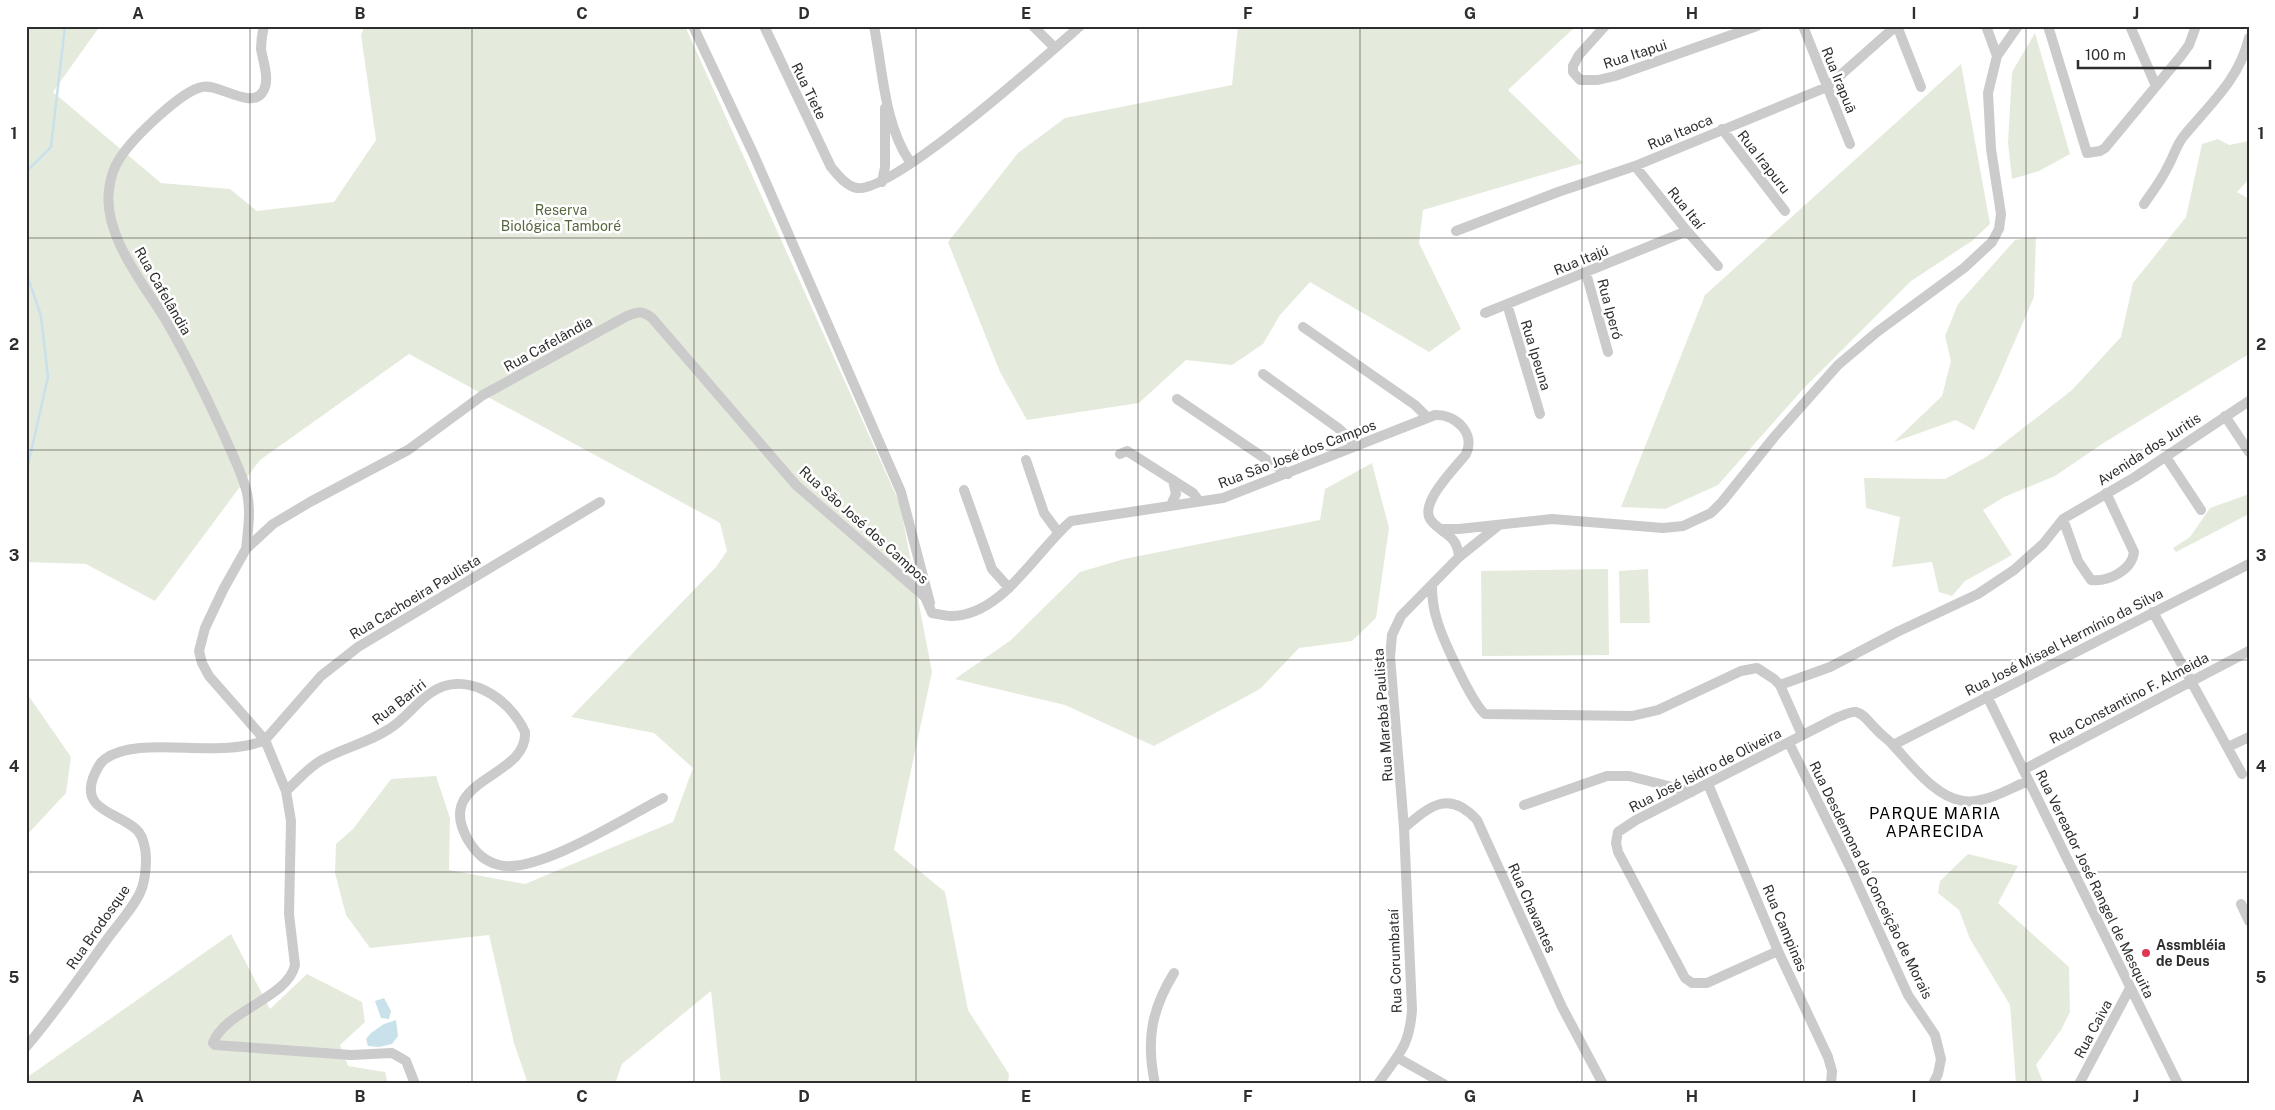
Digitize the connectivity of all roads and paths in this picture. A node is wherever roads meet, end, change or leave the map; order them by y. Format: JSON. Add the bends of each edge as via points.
{"nodes":[{"id":1,"x":264,"y":26,"type":"edge"},
{"id":2,"x":694,"y":26,"type":"edge"},
{"id":3,"x":764,"y":26,"type":"edge"},
{"id":4,"x":874,"y":26,"type":"edge"},
{"id":5,"x":1033,"y":26,"type":"edge"},
{"id":6,"x":1080,"y":26,"type":"edge"},
{"id":7,"x":1605,"y":26,"type":"edge"},
{"id":8,"x":1757,"y":26,"type":"edge"},
{"id":9,"x":1802,"y":26,"type":"edge"},
{"id":10,"x":1896,"y":26,"type":"edge"},
{"id":11,"x":1986,"y":26,"type":"edge"},
{"id":12,"x":2018,"y":26,"type":"edge"},
{"id":13,"x":2048,"y":26,"type":"edge"},
{"id":14,"x":2130,"y":26,"type":"edge"},
{"id":15,"x":2196,"y":26,"type":"edge"},
{"id":16,"x":2249,"y":38,"type":"edge"},
{"id":17,"x":1055,"y":48,"type":"junction"},
{"id":18,"x":1997,"y":56,"type":"junction"},
{"id":19,"x":2156,"y":86,"type":"junction"},
{"id":20,"x":1827,"y":87,"type":"junction"},
{"id":21,"x":1921,"y":87,"type":"dead end"},
{"id":22,"x":886,"y":94,"type":"junction"},
{"id":23,"x":1722,"y":129,"type":"junction"},
{"id":24,"x":1850,"y":144,"type":"dead end"},
{"id":25,"x":910,"y":162,"type":"junction"},
{"id":26,"x":1635,"y":166,"type":"junction"},
{"id":27,"x":882,"y":182,"type":"junction"},
{"id":28,"x":2144,"y":204,"type":"dead end"},
{"id":29,"x":1785,"y":211,"type":"dead end"},
{"id":30,"x":1687,"y":231,"type":"junction"},
{"id":31,"x":1456,"y":232,"type":"dead end"},
{"id":32,"x":1718,"y":266,"type":"dead end"},
{"id":33,"x":1586,"y":273,"type":"junction"},
{"id":34,"x":1507,"y":304,"type":"junction"},
{"id":35,"x":640,"y":312,"type":"joint"},
{"id":36,"x":1484,"y":313,"type":"dead end"},
{"id":37,"x":1303,"y":327,"type":"dead end"},
{"id":38,"x":1608,"y":352,"type":"dead end"},
{"id":39,"x":1263,"y":374,"type":"dead end"},
{"id":40,"x":1177,"y":399,"type":"dead end"},
{"id":41,"x":2249,"y":401,"type":"edge"},
{"id":42,"x":1540,"y":414,"type":"dead end"},
{"id":43,"x":2225,"y":416,"type":"junction"},
{"id":44,"x":1427,"y":417,"type":"junction"},
{"id":45,"x":1357,"y":446,"type":"junction"},
{"id":46,"x":2249,"y":452,"type":"edge"},
{"id":47,"x":1120,"y":454,"type":"dead end"},
{"id":48,"x":2166,"y":457,"type":"junction"},
{"id":49,"x":1026,"y":460,"type":"dead end"},
{"id":50,"x":1288,"y":474,"type":"junction"},
{"id":51,"x":1173,"y":480,"type":"junction"},
{"id":52,"x":964,"y":490,"type":"dead end"},
{"id":53,"x":2106,"y":493,"type":"junction"},
{"id":54,"x":600,"y":502,"type":"dead end"},
{"id":55,"x":1199,"y":502,"type":"junction"},
{"id":56,"x":1171,"y":505,"type":"junction"},
{"id":57,"x":2201,"y":510,"type":"dead end"},
{"id":58,"x":2063,"y":519,"type":"junction"},
{"id":59,"x":1499,"y":525,"type":"junction"},
{"id":60,"x":1441,"y":529,"type":"junction"},
{"id":61,"x":1058,"y":532,"type":"junction"},
{"id":62,"x":246,"y":549,"type":"junction"},
{"id":63,"x":1459,"y":557,"type":"junction"},
{"id":64,"x":2249,"y":564,"type":"edge"},
{"id":65,"x":1432,"y":585,"type":"junction"},
{"id":66,"x":1009,"y":588,"type":"junction"},
{"id":67,"x":2153,"y":612,"type":"junction"},
{"id":68,"x":932,"y":613,"type":"junction"},
{"id":69,"x":2249,"y":651,"type":"edge"},
{"id":70,"x":2190,"y":681,"type":"junction"},
{"id":71,"x":1780,"y":685,"type":"junction"},
{"id":72,"x":1987,"y":696,"type":"junction"},
{"id":73,"x":1802,"y":735,"type":"junction"},
{"id":74,"x":2249,"y":737,"type":"edge"},
{"id":75,"x":265,"y":740,"type":"junction"},
{"id":76,"x":1789,"y":743,"type":"junction"},
{"id":77,"x":1893,"y":744,"type":"junction"},
{"id":78,"x":2228,"y":747,"type":"junction"},
{"id":79,"x":2023,"y":770,"type":"junction"},
{"id":80,"x":2242,"y":774,"type":"dead end"},
{"id":81,"x":2028,"y":781,"type":"junction"},
{"id":82,"x":1708,"y":784,"type":"junction"},
{"id":83,"x":286,"y":791,"type":"junction"},
{"id":84,"x":1692,"y":792,"type":"junction"},
{"id":85,"x":663,"y":798,"type":"dead end"},
{"id":86,"x":1524,"y":806,"type":"dead end"},
{"id":87,"x":1404,"y":828,"type":"junction"},
{"id":88,"x":2240,"y":904,"type":"dead end"},
{"id":89,"x":2249,"y":920,"type":"edge"},
{"id":90,"x":1778,"y":951,"type":"junction"},
{"id":91,"x":1174,"y":973,"type":"dead end"},
{"id":92,"x":2130,"y":988,"type":"junction"},
{"id":93,"x":26,"y":1047,"type":"edge"},
{"id":94,"x":1398,"y":1058,"type":"junction"},
{"id":95,"x":415,"y":1084,"type":"edge"},
{"id":96,"x":1154,"y":1084,"type":"edge"},
{"id":97,"x":1378,"y":1084,"type":"edge"},
{"id":98,"x":1444,"y":1084,"type":"edge"},
{"id":99,"x":1603,"y":1084,"type":"edge"},
{"id":100,"x":1831,"y":1084,"type":"edge"},
{"id":101,"x":1933,"y":1084,"type":"edge"},
{"id":102,"x":2079,"y":1084,"type":"edge"},
{"id":103,"x":2178,"y":1084,"type":"edge"}],
"edges":[{"from":1,"to":62,"type":"street","name":"Rua Cafelândia","via":[[261,48],[266,81],[259,96],[251,99],[210,86],[183,96],[153,122],[120,158],[109,190],[109,210],[129,264],[196,376],[241,474],[249,505]]},
{"from":2,"to":68,"type":"street","via":[[901,492]]},
{"from":3,"to":27,"type":"street","name":"Rua Tiete","via":[[831,167],[849,185],[858,188]]},
{"from":4,"to":22,"type":"street"},
{"from":5,"to":17,"type":"street"},
{"from":6,"to":17,"type":"street"},
{"from":7,"to":8,"type":"street","name":"Rua Itapui","via":[[1575,61],[1573,68],[1577,78],[1590,81],[1614,76]]},
{"from":9,"to":20,"type":"street","name":"Rua Irapuã"},
{"from":10,"to":20,"type":"street","name":"Rua Itaoca"},
{"from":10,"to":21,"type":"street"},
{"from":11,"to":18,"type":"street"},
{"from":12,"to":18,"type":"street"},
{"from":13,"to":19,"type":"street","via":[[2087,153],[2105,148]]},
{"from":14,"to":19,"type":"street"},
{"from":15,"to":19,"type":"street","via":[[2188,45]]},
{"from":16,"to":28,"type":"street","via":[[2229,83],[2182,138],[2168,168]]},
{"from":17,"to":25,"type":"street","via":[[994,101]]},
{"from":18,"to":59,"type":"street","via":[[1988,93],[2001,214],[1999,229],[1992,242],[1964,268],[1838,365],[1711,513],[1683,526],[1663,528],[1552,519]]},
{"from":20,"to":23,"type":"street","name":"Rua Itaoca"},
{"from":20,"to":24,"type":"street","name":"Rua Irapuã"},
{"from":22,"to":25,"type":"street","via":[[897,136]]},
{"from":22,"to":27,"type":"street","via":[[886,157]]},
{"from":23,"to":26,"type":"street","name":"Rua Itaoca"},
{"from":23,"to":29,"type":"street","name":"Rua Irapuru"},
{"from":25,"to":27,"type":"street"},
{"from":26,"to":30,"type":"street","name":"Rua Itaí"},
{"from":26,"to":31,"type":"street","name":"Rua Itaoca"},
{"from":30,"to":32,"type":"street","name":"Rua Itaí"},
{"from":30,"to":33,"type":"street","name":"Rua Itajú"},
{"from":33,"to":34,"type":"street","name":"Rua Itajú"},
{"from":33,"to":38,"type":"street","name":"Rua Iperó"},
{"from":34,"to":36,"type":"street","name":"Rua Itajú"},
{"from":34,"to":42,"type":"street","name":"Rua Ipeuna"},
{"from":35,"to":62,"type":"street","name":"Rua Cafelândia","via":[[627,316],[484,395],[408,450],[273,524]]},
{"from":35,"to":68,"type":"street","name":"Rua São José dos Campos","via":[[652,318],[796,485],[925,597]]},
{"from":37,"to":44,"type":"street"},
{"from":39,"to":45,"type":"street","via":[[1338,428]]},
{"from":40,"to":50,"type":"street"},
{"from":41,"to":43,"type":"street","name":"Avenida dos Juritis"},
{"from":43,"to":46,"type":"street"},
{"from":43,"to":48,"type":"street","name":"Avenida dos Juritis"},
{"from":44,"to":45,"type":"street","name":"Rua São José dos Campos"},
{"from":44,"to":60,"type":"street","name":"Rua São José dos Campos","via":[[1445,415],[1463,427],[1469,437],[1466,454],[1429,504],[1430,518]]},
{"from":45,"to":50,"type":"street","name":"Rua São José dos Campos"},
{"from":47,"to":51,"type":"street","via":[[1127,451]]},
{"from":48,"to":53,"type":"street","name":"Avenida dos Juritis"},
{"from":48,"to":57,"type":"street"},
{"from":49,"to":61,"type":"street","via":[[1044,512]]},
{"from":50,"to":55,"type":"street","name":"Rua São José dos Campos","via":[[1223,498]]},
{"from":51,"to":55,"type":"street","via":[[1193,493]]},
{"from":51,"to":56,"type":"street","via":[[1176,494]]},
{"from":52,"to":66,"type":"street","via":[[990,564]]},
{"from":53,"to":58,"type":"street","name":"Avenida dos Juritis"},
{"from":53,"to":58,"type":"street","via":[[2134,552],[2133,559],[2121,573],[2098,581],[2091,580],[2078,561]]},
{"from":54,"to":75,"type":"street","name":"Rua Cachoeira Paulista","via":[[352,652],[321,676]]},
{"from":55,"to":56,"type":"street","name":"Rua São José dos Campos"},
{"from":56,"to":61,"type":"street","name":"Rua São José dos Campos","via":[[1071,521]]},
{"from":58,"to":71,"type":"street","via":[[2043,544],[2014,570],[1978,594],[1830,667]]},
{"from":59,"to":60,"type":"street"},
{"from":59,"to":63,"type":"street","name":"Rua Marabá Paulista"},
{"from":60,"to":63,"type":"street","name":"Rua São José dos Campos","via":[[1455,541]]},
{"from":61,"to":66,"type":"street","name":"Rua São José dos Campos"},
{"from":62,"to":75,"type":"street","name":"Rua Cafelândia","via":[[205,628],[199,651],[208,676]]},
{"from":63,"to":65,"type":"street","name":"Rua Marabá Paulista"},
{"from":64,"to":67,"type":"street","name":"Rua José Misael Hermínio da Silva"},
{"from":65,"to":71,"type":"street","via":[[1433,603],[1442,635],[1485,714],[1644,714],[1749,668],[1757,668]]},
{"from":65,"to":87,"type":"street","name":"Rua Marabá Paulista","via":[[1400,616],[1392,635],[1390,657]]},
{"from":66,"to":68,"type":"street","name":"Rua São José dos Campos","via":[[983,608],[972,612],[952,616]]},
{"from":67,"to":70,"type":"street"},
{"from":67,"to":72,"type":"street","name":"Rua José Misael Hermínio da Silva"},
{"from":69,"to":70,"type":"street","name":"Rua Constantino F. Almeida"},
{"from":70,"to":78,"type":"street"},
{"from":70,"to":79,"type":"street","name":"Rua Constantino F. Almeida"},
{"from":71,"to":73,"type":"street"},
{"from":72,"to":77,"type":"street","name":"Rua José Misael Hermínio da Silva"},
{"from":72,"to":79,"type":"street","name":"Rua Vereador José Rangel de Mesquita"},
{"from":73,"to":76,"type":"street","name":"Rua José Isidro de Oliveira"},
{"from":73,"to":77,"type":"street","name":"Rua José Isidro de Oliveira","via":[[1838,716],[1858,712]]},
{"from":74,"to":78,"type":"street"},
{"from":75,"to":83,"type":"street","name":"Rua Cafelândia"},
{"from":75,"to":93,"type":"street","name":"Rua Brodosque","via":[[229,748],[134,748],[104,759],[96,769],[91,792],[94,801],[103,810],[133,826],[143,841],[146,856],[142,889],[46,1024]]},
{"from":76,"to":82,"type":"street","name":"Rua José Isidro de Oliveira"},
{"from":76,"to":101,"type":"street","name":"Rua Desdemona da Conceição de Morais","via":[[1908,995],[1935,1035],[1941,1059]]},
{"from":77,"to":81,"type":"street","name":"Rua José Isidro de Oliveira","via":[[1906,762],[1930,784],[1963,801],[1989,798]]},
{"from":78,"to":80,"type":"street"},
{"from":79,"to":81,"type":"street","name":"Rua Vereador José Rangel de Mesquita"},
{"from":81,"to":92,"type":"street","name":"Rua Vereador José Rangel de Mesquita"},
{"from":82,"to":84,"type":"street","name":"Rua José Isidro de Oliveira"},
{"from":82,"to":90,"type":"street","name":"Rua Campinas"},
{"from":83,"to":85,"type":"street","name":"Rua Bariri","via":[[321,761],[390,729],[431,692],[460,683],[493,694],[525,732],[518,754],[473,788],[463,801],[460,816],[464,832],[485,861],[519,866],[544,858],[574,846]]},
{"from":83,"to":95,"type":"street","name":"Rua Cafelândia","via":[[291,821],[289,914],[295,959],[293,973],[286,983],[223,1029],[213,1043],[216,1046],[296,1052],[392,1053],[406,1061]]},
{"from":84,"to":86,"type":"street","via":[[1620,775],[1594,779]]},
{"from":84,"to":90,"type":"street","name":"Rua José Isidro de Oliveira","via":[[1627,825],[1616,838],[1618,852],[1680,972],[1692,983],[1707,983]]},
{"from":87,"to":94,"type":"street","name":"Rua Corumbataí","via":[[1412,1010],[1407,1040]]},
{"from":87,"to":99,"type":"street","name":"Rua Chavantes","via":[[1430,807],[1440,804],[1459,804],[1477,820],[1542,966]]},
{"from":88,"to":89,"type":"street"},
{"from":90,"to":100,"type":"street","name":"Rua Campinas","via":[[1828,1057]]},
{"from":91,"to":96,"type":"street","via":[[1155,1010],[1150,1048]]},
{"from":92,"to":102,"type":"street","name":"Rua Caiva"},
{"from":92,"to":103,"type":"street","name":"Rua Vereador José Rangel de Mesquita"},
{"from":94,"to":97,"type":"street","name":"Rua Corumbataí"},
{"from":94,"to":98,"type":"street"}]}
